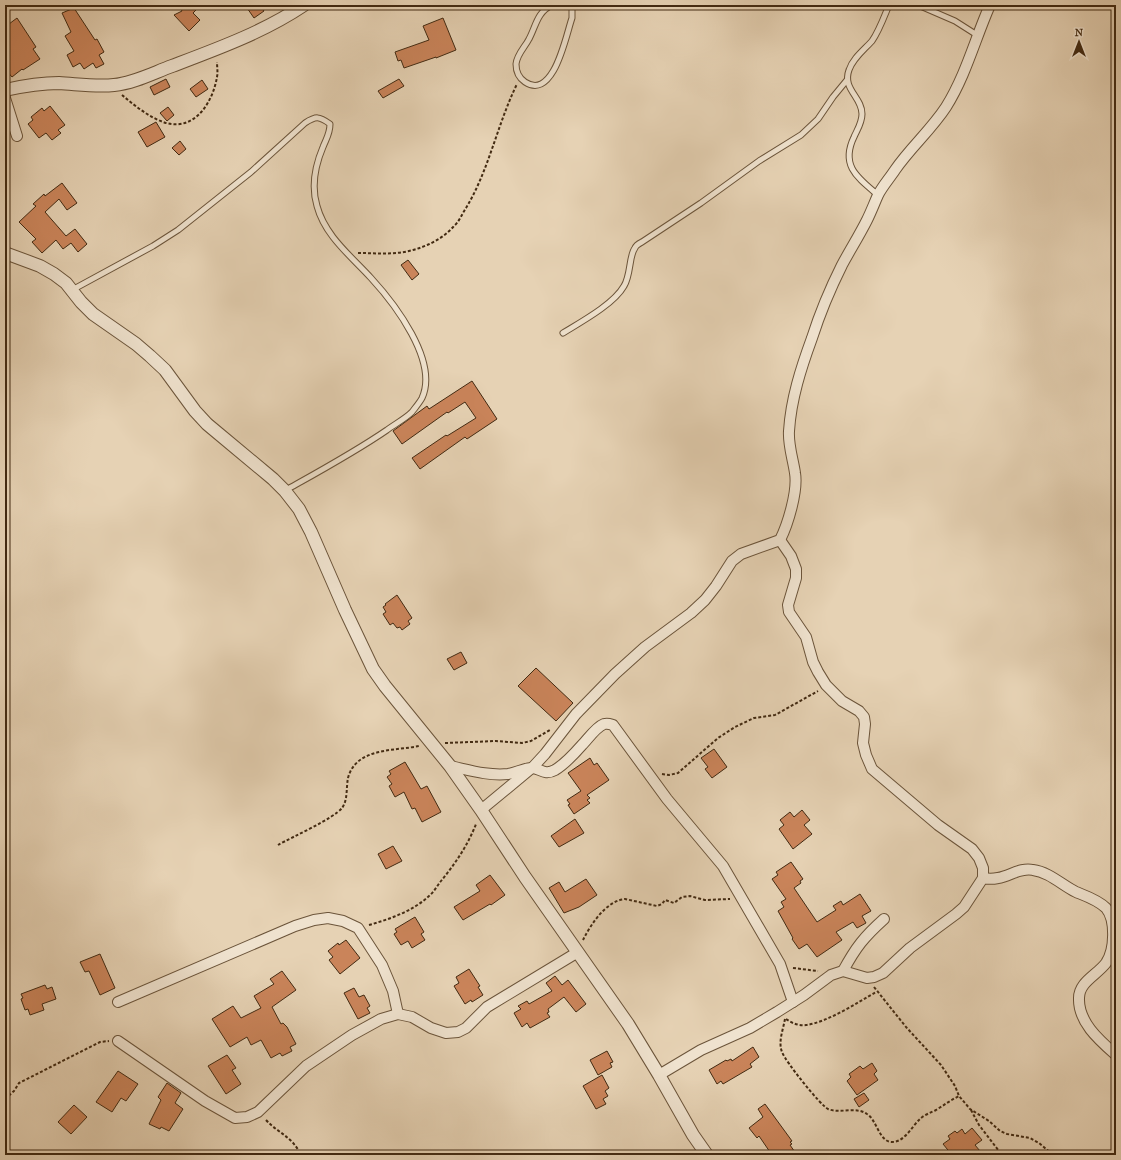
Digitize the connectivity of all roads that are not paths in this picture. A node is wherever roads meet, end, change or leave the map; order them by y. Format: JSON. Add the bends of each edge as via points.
{"nodes":[{"id":1,"x":304,"y":5,"type":"edge"},
{"id":2,"x":552,"y":5,"type":"edge"},
{"id":3,"x":571,"y":5,"type":"edge"},
{"id":4,"x":889,"y":5,"type":"edge"},
{"id":5,"x":918,"y":5,"type":"edge"},
{"id":6,"x":990,"y":5,"type":"edge"},
{"id":7,"x":977,"y":35,"type":"junction"},
{"id":8,"x":847,"y":80,"type":"junction"},
{"id":9,"x":5,"y":90,"type":"edge"},
{"id":10,"x":5,"y":98,"type":"edge"},
{"id":11,"x":17,"y":136,"type":"dead end"},
{"id":12,"x":878,"y":194,"type":"junction"},
{"id":13,"x":5,"y":253,"type":"edge"},
{"id":14,"x":72,"y":290,"type":"junction"},
{"id":15,"x":563,"y":333,"type":"dead end"},
{"id":16,"x":285,"y":491,"type":"junction"},
{"id":17,"x":780,"y":540,"type":"junction"},
{"id":18,"x":450,"y":766,"type":"junction"},
{"id":19,"x":533,"y":768,"type":"junction"},
{"id":20,"x":481,"y":810,"type":"junction"},
{"id":21,"x":983,"y":878,"type":"junction"},
{"id":22,"x":884,"y":919,"type":"dead end"},
{"id":23,"x":578,"y":952,"type":"junction"},
{"id":24,"x":840,"y":972,"type":"junction"},
{"id":25,"x":118,"y":1002,"type":"dead end"},
{"id":26,"x":793,"y":1002,"type":"junction"},
{"id":27,"x":398,"y":1014,"type":"junction"},
{"id":28,"x":118,"y":1041,"type":"road end"},
{"id":29,"x":1116,"y":1055,"type":"edge"},
{"id":30,"x":659,"y":1075,"type":"junction"},
{"id":31,"x":707,"y":1155,"type":"edge"}],
"edges":[{"from":1,"to":9,"type":"street","via":[[274,24],[136,80],[113,85],[40,84]]},
{"from":2,"to":3,"type":"lane","via":[[540,14],[516,63],[520,78],[535,86],[546,82],[555,71],[572,18]]},
{"from":4,"to":8,"type":"lane","via":[[873,39],[856,58]]},
{"from":5,"to":7,"type":"lane","via":[[956,21]]},
{"from":6,"to":7,"type":"street"},
{"from":7,"to":12,"type":"street","via":[[965,72],[945,108]]},
{"from":8,"to":12,"type":"lane","via":[[861,106],[862,115],[849,151],[850,164],[856,176]]},
{"from":8,"to":15,"type":"lane","via":[[818,119],[801,135],[759,161],[635,248],[624,287],[588,318]]},
{"from":10,"to":11,"type":"street"},
{"from":12,"to":17,"type":"street","via":[[826,299],[797,384],[788,433],[795,486]]},
{"from":13,"to":14,"type":"street","via":[[40,266]]},
{"from":14,"to":16,"type":"street","via":[[93,314],[136,344],[165,370],[207,424]]},
{"from":14,"to":16,"type":"lane","via":[[178,230],[251,172],[305,123],[314,118],[330,124],[330,132],[319,158],[313,186],[317,206],[326,227],[390,300],[408,328],[419,347],[426,386],[422,398],[411,413],[378,436]]},
{"from":16,"to":18,"type":"street","via":[[299,509],[311,532],[373,668]]},
{"from":17,"to":19,"type":"street","via":[[741,554],[732,561],[705,600],[615,674],[576,714]]},
{"from":17,"to":21,"type":"street","via":[[796,569],[795,583],[789,596],[789,612],[806,637],[813,662],[826,685],[864,717],[863,743],[872,769],[938,825],[972,849],[983,868]]},
{"from":18,"to":19,"type":"street","via":[[494,774],[509,774]]},
{"from":18,"to":20,"type":"street"},
{"from":19,"to":20,"type":"street"},
{"from":19,"to":26,"type":"street","via":[[545,773],[554,771],[603,724],[613,725],[668,799],[715,856],[780,964]]},
{"from":20,"to":23,"type":"street"},
{"from":21,"to":24,"type":"street","via":[[956,914],[910,948],[883,973],[867,978]]},
{"from":21,"to":29,"type":"street","via":[[999,878],[1021,870],[1033,870],[1100,902],[1107,909],[1113,937],[1111,950],[1106,962],[1085,982],[1079,997],[1080,1010],[1085,1022]]},
{"from":22,"to":24,"type":"street","via":[[867,934]]},
{"from":23,"to":27,"type":"street","via":[[487,1007],[466,1028],[458,1032],[446,1033],[412,1017]]},
{"from":23,"to":30,"type":"street","via":[[628,1024]]},
{"from":24,"to":26,"type":"street","via":[[831,974]]},
{"from":25,"to":27,"type":"street","via":[[295,926],[328,918],[358,928],[382,966],[393,991]]},
{"from":26,"to":30,"type":"street","via":[[781,1015],[701,1050]]},
{"from":27,"to":28,"type":"street","via":[[381,1019],[306,1066],[258,1112],[247,1117],[235,1118],[205,1101]]},
{"from":30,"to":31,"type":"street"}]}
